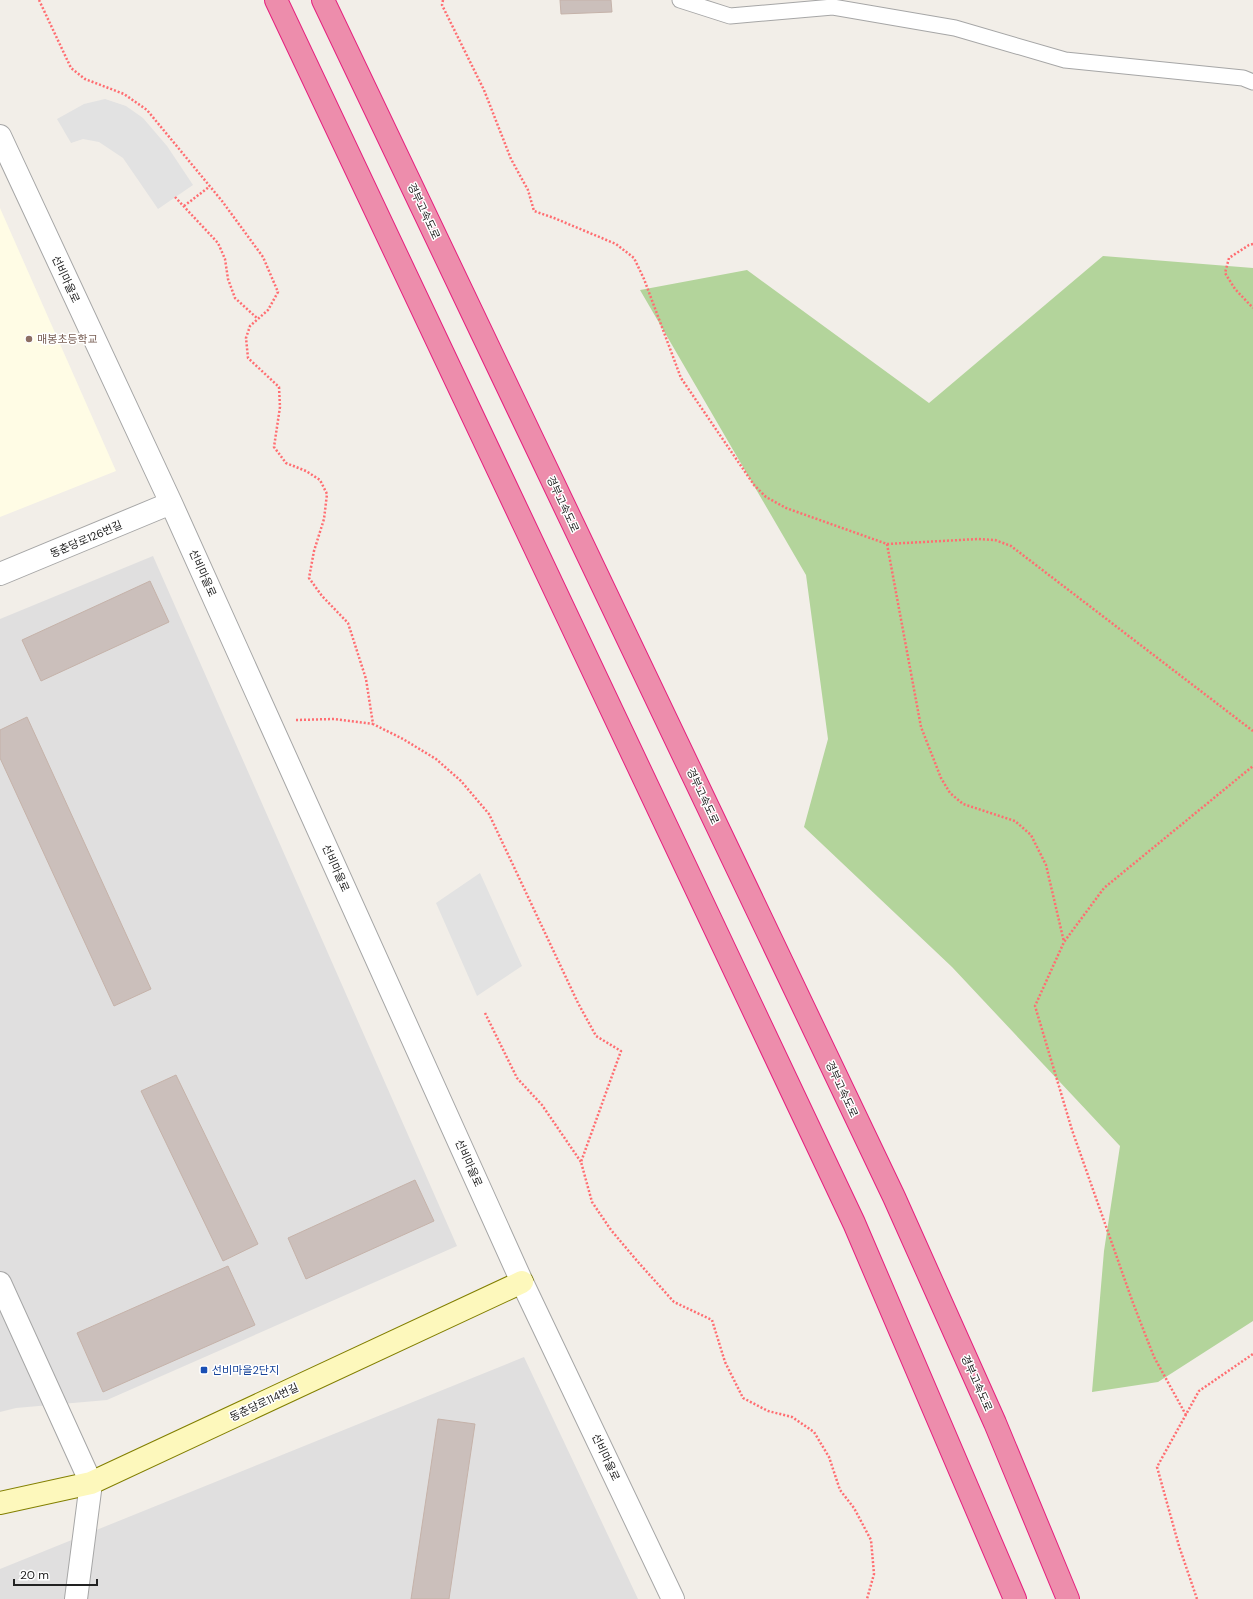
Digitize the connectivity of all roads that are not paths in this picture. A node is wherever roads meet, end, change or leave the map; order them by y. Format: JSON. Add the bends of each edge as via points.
{"nodes":[{"id":1,"x":276,"y":0,"type":"edge"},
{"id":2,"x":323,"y":0,"type":"edge"},
{"id":3,"x":680,"y":0,"type":"edge"},
{"id":4,"x":1253,"y":82,"type":"edge"},
{"id":5,"x":0,"y":136,"type":"edge"},
{"id":6,"x":171,"y":503,"type":"junction"},
{"id":7,"x":0,"y":574,"type":"edge"},
{"id":8,"x":522,"y":1282,"type":"junction"},
{"id":9,"x":0,"y":1283,"type":"edge"},
{"id":10,"x":92,"y":1483,"type":"junction"},
{"id":11,"x":0,"y":1503,"type":"edge"},
{"id":12,"x":76,"y":1599,"type":"edge"},
{"id":13,"x":673,"y":1599,"type":"edge"},
{"id":14,"x":1014,"y":1599,"type":"edge"},
{"id":15,"x":1068,"y":1599,"type":"edge"}],
"edges":[{"from":1,"to":14,"type":"highway","via":[[854,1223]]},
{"from":2,"to":15,"type":"highway","name":"경부고속도로","via":[[894,1198],[995,1423]]},
{"from":3,"to":4,"type":"lane","via":[[730,16],[833,7],[955,28],[1065,60],[1243,78]]},
{"from":5,"to":6,"type":"street","name":"선비마을로"},
{"from":6,"to":7,"type":"street","name":"동춘당로126번길"},
{"from":6,"to":8,"type":"street","name":"선비마을로"},
{"from":8,"to":10,"type":"main road","name":"동춘당로114번길"},
{"from":8,"to":13,"type":"street","name":"선비마을로"},
{"from":9,"to":10,"type":"street"},
{"from":10,"to":11,"type":"main road","name":"동춘당로114번길"},
{"from":10,"to":12,"type":"street"}]}
